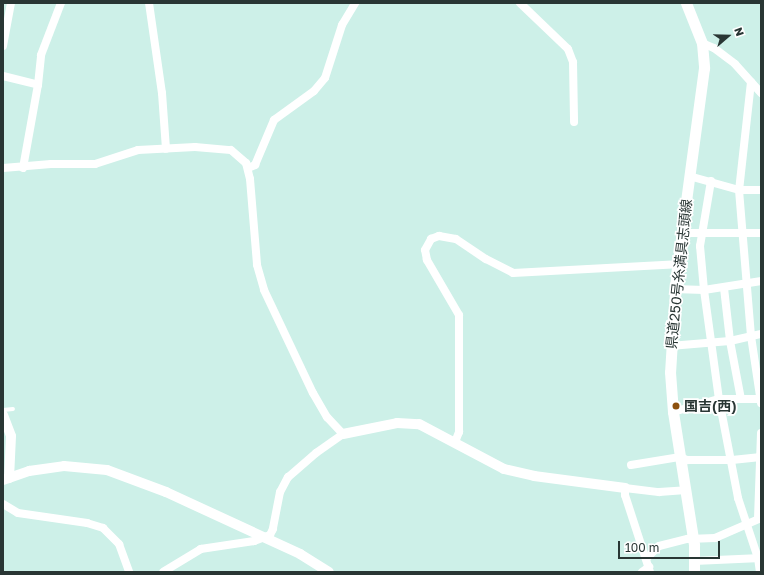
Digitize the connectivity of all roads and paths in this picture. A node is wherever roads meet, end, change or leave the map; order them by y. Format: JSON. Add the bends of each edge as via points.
{"nodes":[{"id":1,"x":11,"y":3,"type":"edge"},
{"id":2,"x":61,"y":3,"type":"edge"},
{"id":3,"x":149,"y":3,"type":"edge"},
{"id":4,"x":355,"y":3,"type":"edge"},
{"id":5,"x":520,"y":3,"type":"edge"},
{"id":6,"x":686,"y":3,"type":"edge"},
{"id":7,"x":702,"y":43,"type":"junction"},
{"id":8,"x":3,"y":46,"type":"edge"},
{"id":9,"x":3,"y":76,"type":"edge"},
{"id":10,"x":751,"y":82,"type":"junction"},
{"id":11,"x":38,"y":86,"type":"junction"},
{"id":12,"x":761,"y":93,"type":"edge"},
{"id":13,"x":574,"y":122,"type":"dead end"},
{"id":14,"x":166,"y":149,"type":"junction"},
{"id":15,"x":3,"y":168,"type":"edge"},
{"id":16,"x":24,"y":168,"type":"junction"},
{"id":17,"x":248,"y":168,"type":"junction"},
{"id":18,"x":689,"y":176,"type":"junction"},
{"id":19,"x":711,"y":181,"type":"junction"},
{"id":20,"x":739,"y":190,"type":"junction"},
{"id":21,"x":761,"y":190,"type":"edge"},
{"id":22,"x":682,"y":233,"type":"junction"},
{"id":23,"x":743,"y":233,"type":"junction"},
{"id":24,"x":761,"y":233,"type":"edge"},
{"id":25,"x":702,"y":234,"type":"junction"},
{"id":26,"x":677,"y":264,"type":"junction"},
{"id":27,"x":761,"y":281,"type":"edge"},
{"id":28,"x":746,"y":283,"type":"junction"},
{"id":29,"x":724,"y":288,"type":"junction"},
{"id":30,"x":674,"y":289,"type":"junction"},
{"id":31,"x":704,"y":290,"type":"junction"},
{"id":32,"x":761,"y":334,"type":"edge"},
{"id":33,"x":750,"y":336,"type":"junction"},
{"id":34,"x":711,"y":341,"type":"junction"},
{"id":35,"x":730,"y":341,"type":"junction"},
{"id":36,"x":670,"y":346,"type":"junction"},
{"id":37,"x":719,"y":399,"type":"junction"},
{"id":38,"x":741,"y":399,"type":"junction"},
{"id":39,"x":761,"y":399,"type":"edge"},
{"id":40,"x":761,"y":403,"type":"edge"},
{"id":41,"x":13,"y":409,"type":"dead end"},
{"id":42,"x":3,"y":410,"type":"edge"},
{"id":43,"x":673,"y":412,"type":"junction"},
{"id":44,"x":3,"y":415,"type":"edge"},
{"id":45,"x":761,"y":433,"type":"edge"},
{"id":46,"x":343,"y":434,"type":"junction"},
{"id":47,"x":455,"y":442,"type":"junction"},
{"id":48,"x":680,"y":457,"type":"junction"},
{"id":49,"x":760,"y":457,"type":"edge"},
{"id":50,"x":732,"y":460,"type":"junction"},
{"id":51,"x":631,"y":465,"type":"dead end"},
{"id":52,"x":6,"y":479,"type":"edge"},
{"id":53,"x":625,"y":488,"type":"junction"},
{"id":54,"x":686,"y":490,"type":"junction"},
{"id":55,"x":3,"y":504,"type":"edge"},
{"id":56,"x":760,"y":519,"type":"edge"},
{"id":57,"x":746,"y":524,"type":"junction"},
{"id":58,"x":265,"y":538,"type":"junction"},
{"id":59,"x":693,"y":539,"type":"junction"},
{"id":60,"x":759,"y":558,"type":"edge"},
{"id":61,"x":694,"y":566,"type":"edge"},
{"id":62,"x":647,"y":568,"type":"edge"},
{"id":63,"x":129,"y":572,"type":"edge"},
{"id":64,"x":163,"y":572,"type":"edge"},
{"id":65,"x":329,"y":572,"type":"edge"},
{"id":66,"x":760,"y":572,"type":"edge"}],
"edges":[{"from":1,"to":8,"type":"street"},
{"from":2,"to":11,"type":"street","via":[[41,55]]},
{"from":3,"to":14,"type":"street","via":[[162,93]]},
{"from":4,"to":17,"type":"street","via":[[342,25],[325,78],[314,91],[280,113],[274,120],[255,165]]},
{"from":5,"to":13,"type":"street","via":[[568,49],[573,62]]},
{"from":6,"to":7,"type":"main road","name":"県道250号糸満具志頭線"},
{"from":7,"to":10,"type":"street","via":[[721,53]]},
{"from":7,"to":18,"type":"main road","name":"県道250号糸満具志頭線","via":[[703,87]]},
{"from":9,"to":11,"type":"street"},
{"from":10,"to":12,"type":"street"},
{"from":10,"to":20,"type":"street"},
{"from":11,"to":16,"type":"street"},
{"from":14,"to":16,"type":"street","via":[[129,152],[95,164],[51,164]]},
{"from":14,"to":17,"type":"street","via":[[225,148],[242,158]]},
{"from":15,"to":16,"type":"street"},
{"from":17,"to":46,"type":"street","via":[[257,265],[264,290],[313,393],[327,417]]},
{"from":18,"to":19,"type":"street"},
{"from":18,"to":22,"type":"main road","name":"県道250号糸満具志頭線"},
{"from":19,"to":20,"type":"street"},
{"from":19,"to":25,"type":"street"},
{"from":20,"to":21,"type":"street"},
{"from":20,"to":23,"type":"street"},
{"from":22,"to":25,"type":"street"},
{"from":22,"to":26,"type":"main road","name":"県道250号糸満具志頭線"},
{"from":23,"to":24,"type":"street"},
{"from":23,"to":25,"type":"street"},
{"from":23,"to":28,"type":"street"},
{"from":25,"to":31,"type":"street","via":[[700,246]]},
{"from":26,"to":30,"type":"main road","name":"県道250号糸満具志頭線"},
{"from":26,"to":47,"type":"street","via":[[513,273],[456,239],[439,236],[431,239],[425,250],[427,260],[459,315],[459,432]]},
{"from":27,"to":28,"type":"street"},
{"from":28,"to":29,"type":"street"},
{"from":28,"to":33,"type":"street"},
{"from":29,"to":31,"type":"street"},
{"from":29,"to":35,"type":"street"},
{"from":30,"to":31,"type":"street"},
{"from":30,"to":36,"type":"main road","name":"県道250号糸満具志頭線"},
{"from":31,"to":34,"type":"street"},
{"from":32,"to":33,"type":"street"},
{"from":33,"to":35,"type":"street"},
{"from":33,"to":39,"type":"street"},
{"from":34,"to":35,"type":"street"},
{"from":34,"to":36,"type":"street"},
{"from":34,"to":37,"type":"street"},
{"from":35,"to":38,"type":"street"},
{"from":36,"to":43,"type":"main road","name":"県道250号糸満具志頭線"},
{"from":37,"to":38,"type":"street"},
{"from":37,"to":43,"type":"street"},
{"from":37,"to":50,"type":"street"},
{"from":38,"to":39,"type":"street"},
{"from":39,"to":40,"type":"street"},
{"from":41,"to":42,"type":"lane"},
{"from":43,"to":48,"type":"main road","name":"県道250号糸満具志頭線"},
{"from":44,"to":52,"type":"street","via":[[11,436]]},
{"from":45,"to":49,"type":"street"},
{"from":46,"to":47,"type":"street","via":[[412,422],[428,427]]},
{"from":46,"to":58,"type":"street","via":[[288,477],[280,492],[273,530]]},
{"from":47,"to":53,"type":"street","via":[[504,469],[521,474]]},
{"from":48,"to":50,"type":"street","via":[[687,460]]},
{"from":48,"to":51,"type":"street"},
{"from":48,"to":54,"type":"main road","name":"県道250号糸満具志頭線"},
{"from":49,"to":50,"type":"street"},
{"from":49,"to":56,"type":"street"},
{"from":50,"to":57,"type":"street","via":[[738,498]]},
{"from":52,"to":58,"type":"street","via":[[64,466],[107,470],[166,492]]},
{"from":53,"to":54,"type":"street","via":[[659,492]]},
{"from":53,"to":62,"type":"street"},
{"from":54,"to":59,"type":"main road","name":"県道250号糸満具志頭線"},
{"from":55,"to":63,"type":"street","via":[[18,513],[87,523],[103,528],[119,544]]},
{"from":56,"to":57,"type":"street"},
{"from":57,"to":59,"type":"street","via":[[715,538]]},
{"from":57,"to":60,"type":"street"},
{"from":58,"to":64,"type":"street","via":[[205,548]]},
{"from":58,"to":65,"type":"street","via":[[300,554]]},
{"from":59,"to":61,"type":"main road","name":"県道250号糸満具志頭線"},
{"from":59,"to":62,"type":"street","via":[[659,546]]},
{"from":60,"to":61,"type":"street"},
{"from":60,"to":66,"type":"street"}]}
